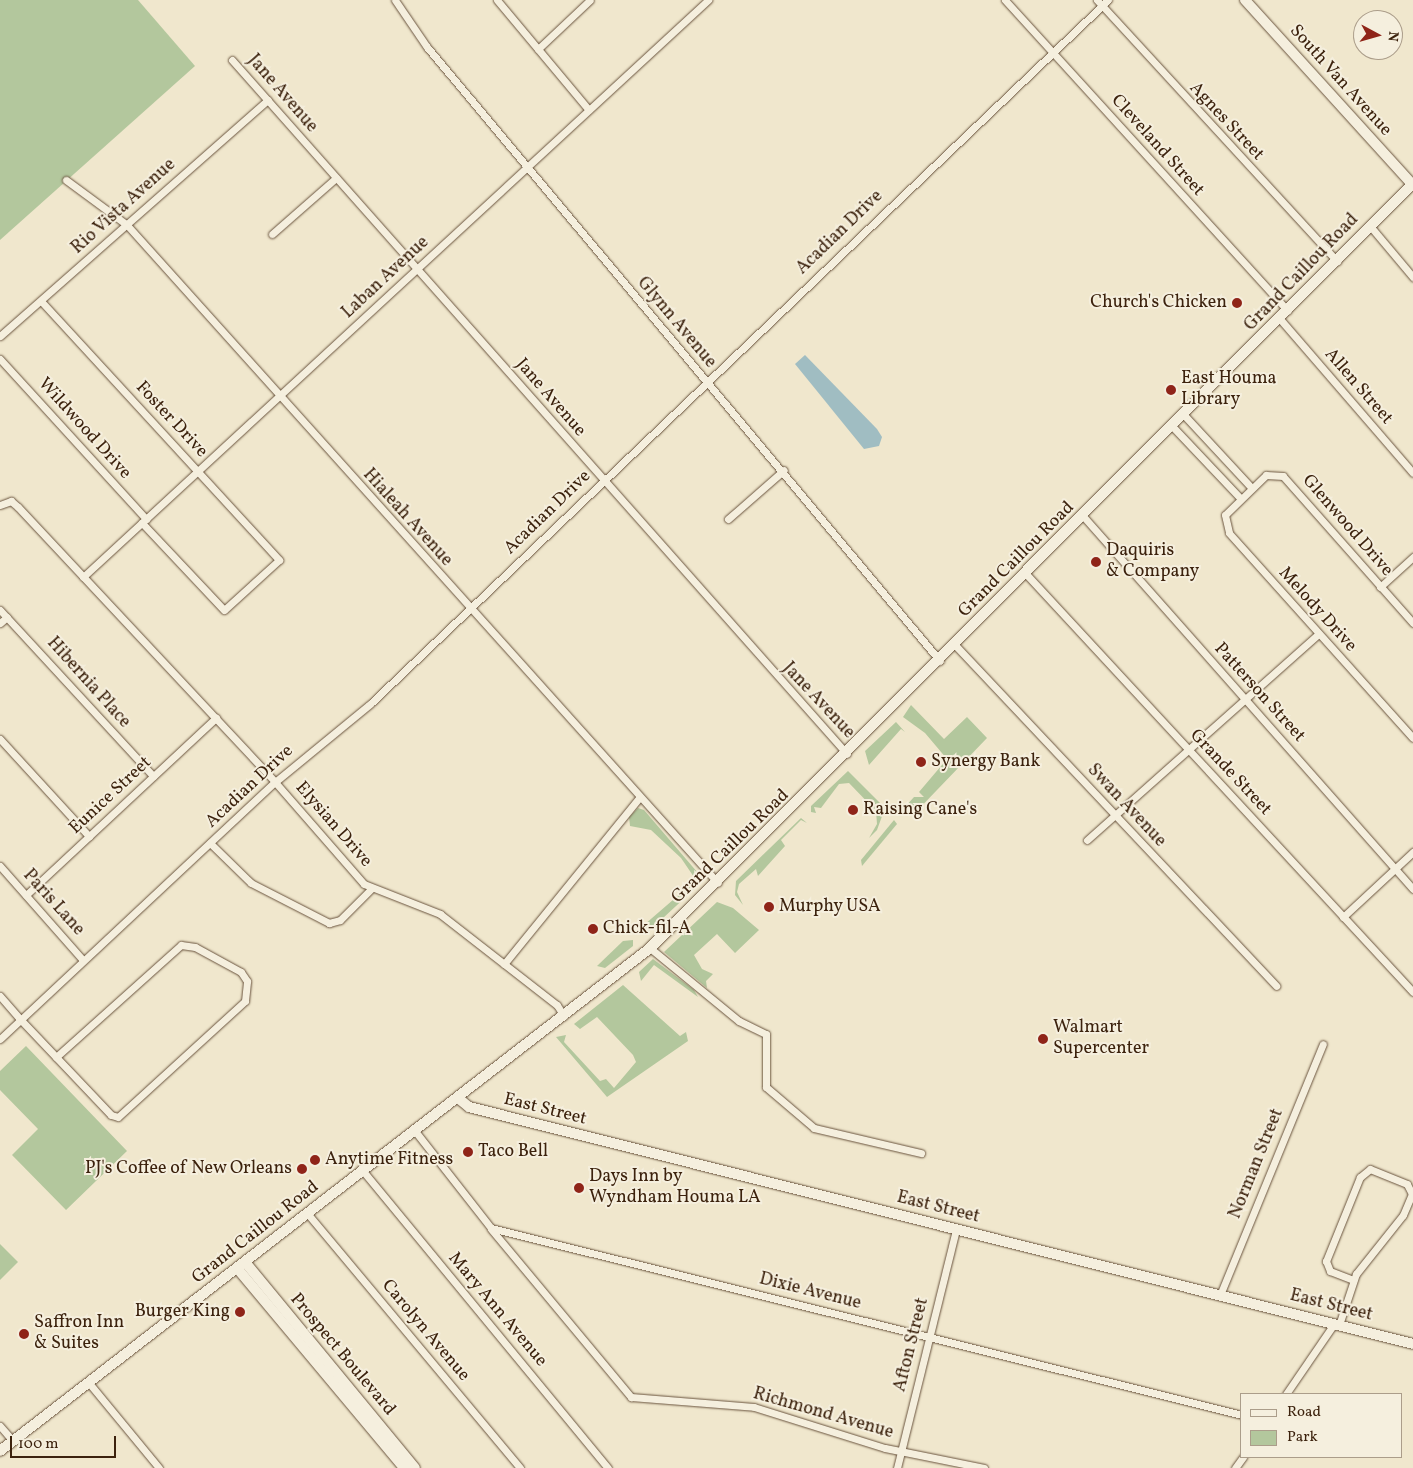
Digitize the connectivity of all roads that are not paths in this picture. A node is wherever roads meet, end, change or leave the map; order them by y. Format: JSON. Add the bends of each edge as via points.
{"nodes":[{"id":1,"x":395,"y":0,"type":"edge"},
{"id":2,"x":497,"y":0,"type":"edge"},
{"id":3,"x":590,"y":0,"type":"edge"},
{"id":4,"x":708,"y":0,"type":"edge"},
{"id":5,"x":1005,"y":0,"type":"edge"},
{"id":6,"x":1108,"y":0,"type":"edge"},
{"id":7,"x":1245,"y":0,"type":"edge"},
{"id":8,"x":1099,"y":3,"type":"edge"},
{"id":9,"x":538,"y":49,"type":"junction"},
{"id":10,"x":1052,"y":53,"type":"junction"},
{"id":11,"x":232,"y":60,"type":"dead end"},
{"id":12,"x":268,"y":100,"type":"junction"},
{"id":13,"x":589,"y":110,"type":"junction"},
{"id":14,"x":527,"y":168,"type":"junction"},
{"id":15,"x":336,"y":178,"type":"junction"},
{"id":16,"x":66,"y":180,"type":"dead end"},
{"id":17,"x":1413,"y":184,"type":"edge"},
{"id":18,"x":127,"y":225,"type":"junction"},
{"id":19,"x":1370,"y":226,"type":"junction"},
{"id":20,"x":272,"y":234,"type":"dead end"},
{"id":21,"x":1337,"y":261,"type":"junction"},
{"id":22,"x":416,"y":270,"type":"junction"},
{"id":23,"x":1413,"y":277,"type":"edge"},
{"id":24,"x":41,"y":301,"type":"junction"},
{"id":25,"x":1288,"y":311,"type":"junction"},
{"id":26,"x":1280,"y":320,"type":"junction"},
{"id":27,"x":0,"y":336,"type":"edge"},
{"id":28,"x":0,"y":360,"type":"edge"},
{"id":29,"x":707,"y":383,"type":"junction"},
{"id":30,"x":279,"y":396,"type":"junction"},
{"id":31,"x":1184,"y":415,"type":"junction"},
{"id":32,"x":1172,"y":426,"type":"junction"},
{"id":33,"x":784,"y":470,"type":"junction"},
{"id":34,"x":198,"y":471,"type":"junction"},
{"id":35,"x":1413,"y":473,"type":"edge"},
{"id":36,"x":603,"y":482,"type":"junction"},
{"id":37,"x":1251,"y":487,"type":"junction"},
{"id":38,"x":1240,"y":498,"type":"junction"},
{"id":39,"x":0,"y":505,"type":"edge"},
{"id":40,"x":1083,"y":516,"type":"junction"},
{"id":41,"x":728,"y":519,"type":"dead end"},
{"id":42,"x":144,"y":521,"type":"junction"},
{"id":43,"x":1413,"y":558,"type":"edge"},
{"id":44,"x":1027,"y":575,"type":"junction"},
{"id":45,"x":83,"y":577,"type":"junction"},
{"id":46,"x":1380,"y":587,"type":"junction"},
{"id":47,"x":0,"y":610,"type":"edge"},
{"id":48,"x":224,"y":610,"type":"joint"},
{"id":49,"x":469,"y":610,"type":"junction"},
{"id":50,"x":7,"y":617,"type":"junction"},
{"id":51,"x":0,"y":623,"type":"edge"},
{"id":52,"x":1413,"y":623,"type":"edge"},
{"id":53,"x":1318,"y":634,"type":"junction"},
{"id":54,"x":956,"y":646,"type":"junction"},
{"id":55,"x":940,"y":661,"type":"junction"},
{"id":56,"x":1245,"y":701,"type":"junction"},
{"id":57,"x":216,"y":718,"type":"junction"},
{"id":58,"x":1413,"y":738,"type":"edge"},
{"id":59,"x":0,"y":739,"type":"edge"},
{"id":60,"x":1188,"y":750,"type":"junction"},
{"id":61,"x":847,"y":754,"type":"junction"},
{"id":62,"x":153,"y":776,"type":"junction"},
{"id":63,"x":276,"y":782,"type":"junction"},
{"id":64,"x":639,"y":798,"type":"junction"},
{"id":65,"x":1116,"y":818,"type":"junction"},
{"id":66,"x":89,"y":836,"type":"junction"},
{"id":67,"x":1087,"y":840,"type":"dead end"},
{"id":68,"x":210,"y":843,"type":"junction"},
{"id":69,"x":1413,"y":852,"type":"edge"},
{"id":70,"x":0,"y":866,"type":"edge"},
{"id":71,"x":1395,"y":869,"type":"junction"},
{"id":72,"x":718,"y":884,"type":"junction"},
{"id":73,"x":370,"y":889,"type":"junction"},
{"id":74,"x":1413,"y":889,"type":"edge"},
{"id":75,"x":26,"y":895,"type":"junction"},
{"id":76,"x":1343,"y":917,"type":"junction"},
{"id":77,"x":650,"y":948,"type":"junction"},
{"id":78,"x":84,"y":960,"type":"junction"},
{"id":79,"x":504,"y":964,"type":"junction"},
{"id":80,"x":1276,"y":986,"type":"dead end"},
{"id":81,"x":1413,"y":992,"type":"edge"},
{"id":82,"x":0,"y":996,"type":"edge"},
{"id":83,"x":564,"y":1016,"type":"junction"},
{"id":84,"x":20,"y":1019,"type":"junction"},
{"id":85,"x":0,"y":1039,"type":"edge"},
{"id":86,"x":1323,"y":1044,"type":"dead end"},
{"id":87,"x":56,"y":1057,"type":"junction"},
{"id":88,"x":458,"y":1098,"type":"junction"},
{"id":89,"x":415,"y":1131,"type":"junction"},
{"id":90,"x":921,"y":1153,"type":"dead end"},
{"id":91,"x":363,"y":1171,"type":"junction"},
{"id":92,"x":307,"y":1213,"type":"junction"},
{"id":93,"x":491,"y":1228,"type":"junction"},
{"id":94,"x":956,"y":1230,"type":"junction"},
{"id":95,"x":241,"y":1265,"type":"junction"},
{"id":96,"x":1353,"y":1280,"type":"junction"},
{"id":97,"x":1220,"y":1295,"type":"junction"},
{"id":98,"x":1336,"y":1324,"type":"junction"},
{"id":99,"x":930,"y":1337,"type":"junction"},
{"id":100,"x":1413,"y":1344,"type":"edge"},
{"id":101,"x":89,"y":1382,"type":"junction"},
{"id":102,"x":1287,"y":1393,"type":"edge"},
{"id":103,"x":1240,"y":1414,"type":"edge"},
{"id":104,"x":0,"y":1426,"type":"edge"},
{"id":105,"x":13,"y":1441,"type":"junction"},
{"id":106,"x":0,"y":1452,"type":"edge"},
{"id":107,"x":901,"y":1452,"type":"junction"},
{"id":108,"x":159,"y":1468,"type":"edge"},
{"id":109,"x":404,"y":1468,"type":"edge"},
{"id":110,"x":415,"y":1468,"type":"edge"},
{"id":111,"x":520,"y":1468,"type":"edge"},
{"id":112,"x":608,"y":1468,"type":"edge"},
{"id":113,"x":897,"y":1468,"type":"edge"},
{"id":114,"x":984,"y":1468,"type":"edge"}],
"edges":[{"from":1,"to":14,"type":"street","name":"Glynn Avenue","via":[[427,47]]},
{"from":2,"to":9,"type":"street"},
{"from":3,"to":9,"type":"street"},
{"from":4,"to":13,"type":"street","name":"Laban Avenue"},
{"from":5,"to":10,"type":"street","name":"Cleveland Street"},
{"from":6,"to":8,"type":"street","name":"Acadian Drive"},
{"from":7,"to":17,"type":"main road","name":"South Van Avenue"},
{"from":8,"to":10,"type":"street","name":"Acadian Drive"},
{"from":8,"to":21,"type":"street","name":"Agnes Street"},
{"from":9,"to":13,"type":"street"},
{"from":10,"to":25,"type":"street","name":"Cleveland Street"},
{"from":10,"to":29,"type":"street","name":"Acadian Drive"},
{"from":11,"to":12,"type":"street","name":"Jane Avenue"},
{"from":12,"to":15,"type":"street","name":"Jane Avenue"},
{"from":12,"to":18,"type":"street","name":"Rio Vista Avenue"},
{"from":13,"to":14,"type":"street","name":"Laban Avenue"},
{"from":14,"to":22,"type":"street","name":"Laban Avenue"},
{"from":14,"to":29,"type":"street","name":"Glynn Avenue"},
{"from":15,"to":20,"type":"street"},
{"from":15,"to":22,"type":"street","name":"Jane Avenue"},
{"from":16,"to":18,"type":"street","name":"Hialeah Avenue"},
{"from":17,"to":19,"type":"main road","name":"Grand Caillou Road"},
{"from":18,"to":24,"type":"street","name":"Rio Vista Avenue"},
{"from":18,"to":30,"type":"street","name":"Hialeah Avenue"},
{"from":19,"to":21,"type":"main road","name":"Grand Caillou Road"},
{"from":19,"to":23,"type":"street"},
{"from":21,"to":25,"type":"main road","name":"Grand Caillou Road"},
{"from":22,"to":30,"type":"street","name":"Laban Avenue"},
{"from":22,"to":36,"type":"street","name":"Jane Avenue"},
{"from":24,"to":27,"type":"street","name":"Rio Vista Avenue"},
{"from":24,"to":34,"type":"street","name":"Foster Drive"},
{"from":25,"to":26,"type":"main road","name":"Grand Caillou Road"},
{"from":26,"to":31,"type":"main road","name":"Grand Caillou Road"},
{"from":26,"to":35,"type":"street","name":"Allen Street"},
{"from":28,"to":42,"type":"street","name":"Wildwood Drive"},
{"from":29,"to":33,"type":"street","name":"Glynn Avenue"},
{"from":29,"to":36,"type":"street","name":"Acadian Drive"},
{"from":30,"to":34,"type":"street","name":"Laban Avenue"},
{"from":30,"to":49,"type":"street","name":"Hialeah Avenue"},
{"from":31,"to":32,"type":"main road","name":"Grand Caillou Road"},
{"from":31,"to":37,"type":"street"},
{"from":32,"to":38,"type":"street"},
{"from":32,"to":40,"type":"main road","name":"Grand Caillou Road"},
{"from":33,"to":41,"type":"street"},
{"from":33,"to":55,"type":"street","name":"Glynn Avenue"},
{"from":34,"to":42,"type":"street","name":"Laban Avenue"},
{"from":34,"to":48,"type":"street","name":"Foster Drive","via":[[279,560]]},
{"from":36,"to":49,"type":"street","name":"Acadian Drive"},
{"from":36,"to":61,"type":"street","name":"Jane Avenue"},
{"from":37,"to":38,"type":"street","name":"Glenwood Drive"},
{"from":37,"to":46,"type":"street","name":"Glenwood Drive","via":[[1266,475],[1283,476]]},
{"from":38,"to":53,"type":"street","name":"Melody Drive","via":[[1225,515],[1224,526]]},
{"from":39,"to":45,"type":"street","name":"Elysian Drive","via":[[9,501]]},
{"from":40,"to":44,"type":"main road","name":"Grand Caillou Road"},
{"from":40,"to":56,"type":"street","name":"Patterson Street"},
{"from":42,"to":45,"type":"street","name":"Laban Avenue"},
{"from":42,"to":48,"type":"street","name":"Wildwood Drive"},
{"from":43,"to":46,"type":"street"},
{"from":44,"to":54,"type":"main road","name":"Grand Caillou Road"},
{"from":44,"to":60,"type":"street","name":"Grande Street"},
{"from":45,"to":57,"type":"street","name":"Elysian Drive"},
{"from":46,"to":52,"type":"street","name":"Glenwood Drive"},
{"from":47,"to":50,"type":"street","name":"Hibernia Place"},
{"from":49,"to":63,"type":"street","name":"Acadian Drive","via":[[370,704]]},
{"from":49,"to":64,"type":"street","name":"Hialeah Avenue"},
{"from":50,"to":51,"type":"street"},
{"from":50,"to":62,"type":"street","name":"Hibernia Place"},
{"from":53,"to":56,"type":"street"},
{"from":53,"to":58,"type":"street","name":"Melody Drive"},
{"from":54,"to":55,"type":"main road","name":"Grand Caillou Road"},
{"from":54,"to":65,"type":"street","name":"Swan Avenue"},
{"from":55,"to":61,"type":"main road","name":"Grand Caillou Road"},
{"from":56,"to":60,"type":"street"},
{"from":56,"to":71,"type":"street","name":"Patterson Street"},
{"from":57,"to":62,"type":"street","name":"Eunice Street"},
{"from":57,"to":63,"type":"street","name":"Elysian Drive"},
{"from":59,"to":66,"type":"street"},
{"from":60,"to":65,"type":"street"},
{"from":60,"to":76,"type":"street","name":"Grande Street"},
{"from":61,"to":72,"type":"main road","name":"Grand Caillou Road"},
{"from":62,"to":66,"type":"street","name":"Eunice Street"},
{"from":63,"to":68,"type":"street","name":"Acadian Drive"},
{"from":63,"to":73,"type":"street","name":"Elysian Drive"},
{"from":64,"to":72,"type":"street","name":"Hialeah Avenue"},
{"from":64,"to":79,"type":"street"},
{"from":65,"to":67,"type":"street"},
{"from":65,"to":80,"type":"street","name":"Swan Avenue"},
{"from":66,"to":75,"type":"street","name":"Eunice Street"},
{"from":68,"to":73,"type":"street","via":[[251,883],[328,922],[340,920]]},
{"from":68,"to":78,"type":"street","name":"Acadian Drive"},
{"from":69,"to":71,"type":"street"},
{"from":70,"to":75,"type":"street","name":"Paris Lane"},
{"from":71,"to":74,"type":"street","name":"Patterson Street"},
{"from":71,"to":76,"type":"street"},
{"from":72,"to":77,"type":"main road","name":"Grand Caillou Road"},
{"from":73,"to":79,"type":"street","name":"Elysian Drive","via":[[433,910]]},
{"from":75,"to":78,"type":"street","name":"Paris Lane"},
{"from":76,"to":81,"type":"street","name":"Grande Street"},
{"from":77,"to":83,"type":"main road","name":"Grand Caillou Road"},
{"from":77,"to":90,"type":"street","via":[[739,1021],[766,1034],[766,1088],[814,1128]]},
{"from":78,"to":84,"type":"street","name":"Acadian Drive"},
{"from":79,"to":83,"type":"street","name":"Elysian Drive","via":[[557,1005]]},
{"from":82,"to":84,"type":"street"},
{"from":83,"to":88,"type":"main road","name":"Grand Caillou Road"},
{"from":84,"to":85,"type":"street","name":"Acadian Drive"},
{"from":84,"to":87,"type":"street"},
{"from":86,"to":97,"type":"street","name":"Norman Street"},
{"from":87,"to":87,"type":"street","via":[[111,1115],[123,1114],[245,1001],[249,990],[244,974],[195,947],[181,945]]},
{"from":88,"to":89,"type":"main road","name":"Grand Caillou Road"},
{"from":88,"to":94,"type":"main road","name":"East Street","via":[[469,1107]]},
{"from":89,"to":91,"type":"main road","name":"Grand Caillou Road"},
{"from":89,"to":93,"type":"street"},
{"from":91,"to":92,"type":"main road","name":"Grand Caillou Road"},
{"from":91,"to":112,"type":"street","name":"Mary Ann Avenue"},
{"from":92,"to":95,"type":"main road","name":"Grand Caillou Road"},
{"from":92,"to":111,"type":"street","name":"Carolyn Avenue"},
{"from":93,"to":99,"type":"street","name":"Dixie Avenue"},
{"from":93,"to":107,"type":"street","name":"Richmond Avenue","via":[[631,1397],[754,1407]]},
{"from":94,"to":97,"type":"main road","name":"East Street"},
{"from":94,"to":99,"type":"street","name":"Afton Street"},
{"from":95,"to":101,"type":"main road","name":"Grand Caillou Road"},
{"from":95,"to":109,"type":"main road","name":"Prospect Boulevard"},
{"from":95,"to":110,"type":"main road","name":"Prospect Boulevard"},
{"from":96,"to":96,"type":"street","via":[[1403,1214],[1412,1194],[1407,1184],[1370,1169],[1360,1177],[1326,1261],[1330,1271]]},
{"from":96,"to":98,"type":"street"},
{"from":97,"to":98,"type":"main road","name":"East Street"},
{"from":98,"to":100,"type":"main road","name":"East Street"},
{"from":98,"to":102,"type":"street"},
{"from":99,"to":103,"type":"street","name":"Dixie Avenue"},
{"from":99,"to":107,"type":"street","name":"Afton Street"},
{"from":101,"to":105,"type":"main road","name":"Grand Caillou Road"},
{"from":101,"to":108,"type":"street"},
{"from":104,"to":105,"type":"street"},
{"from":105,"to":106,"type":"main road","name":"Grand Caillou Road"},
{"from":107,"to":113,"type":"street","name":"Afton Street"},
{"from":107,"to":114,"type":"street","name":"Richmond Avenue"}]}
